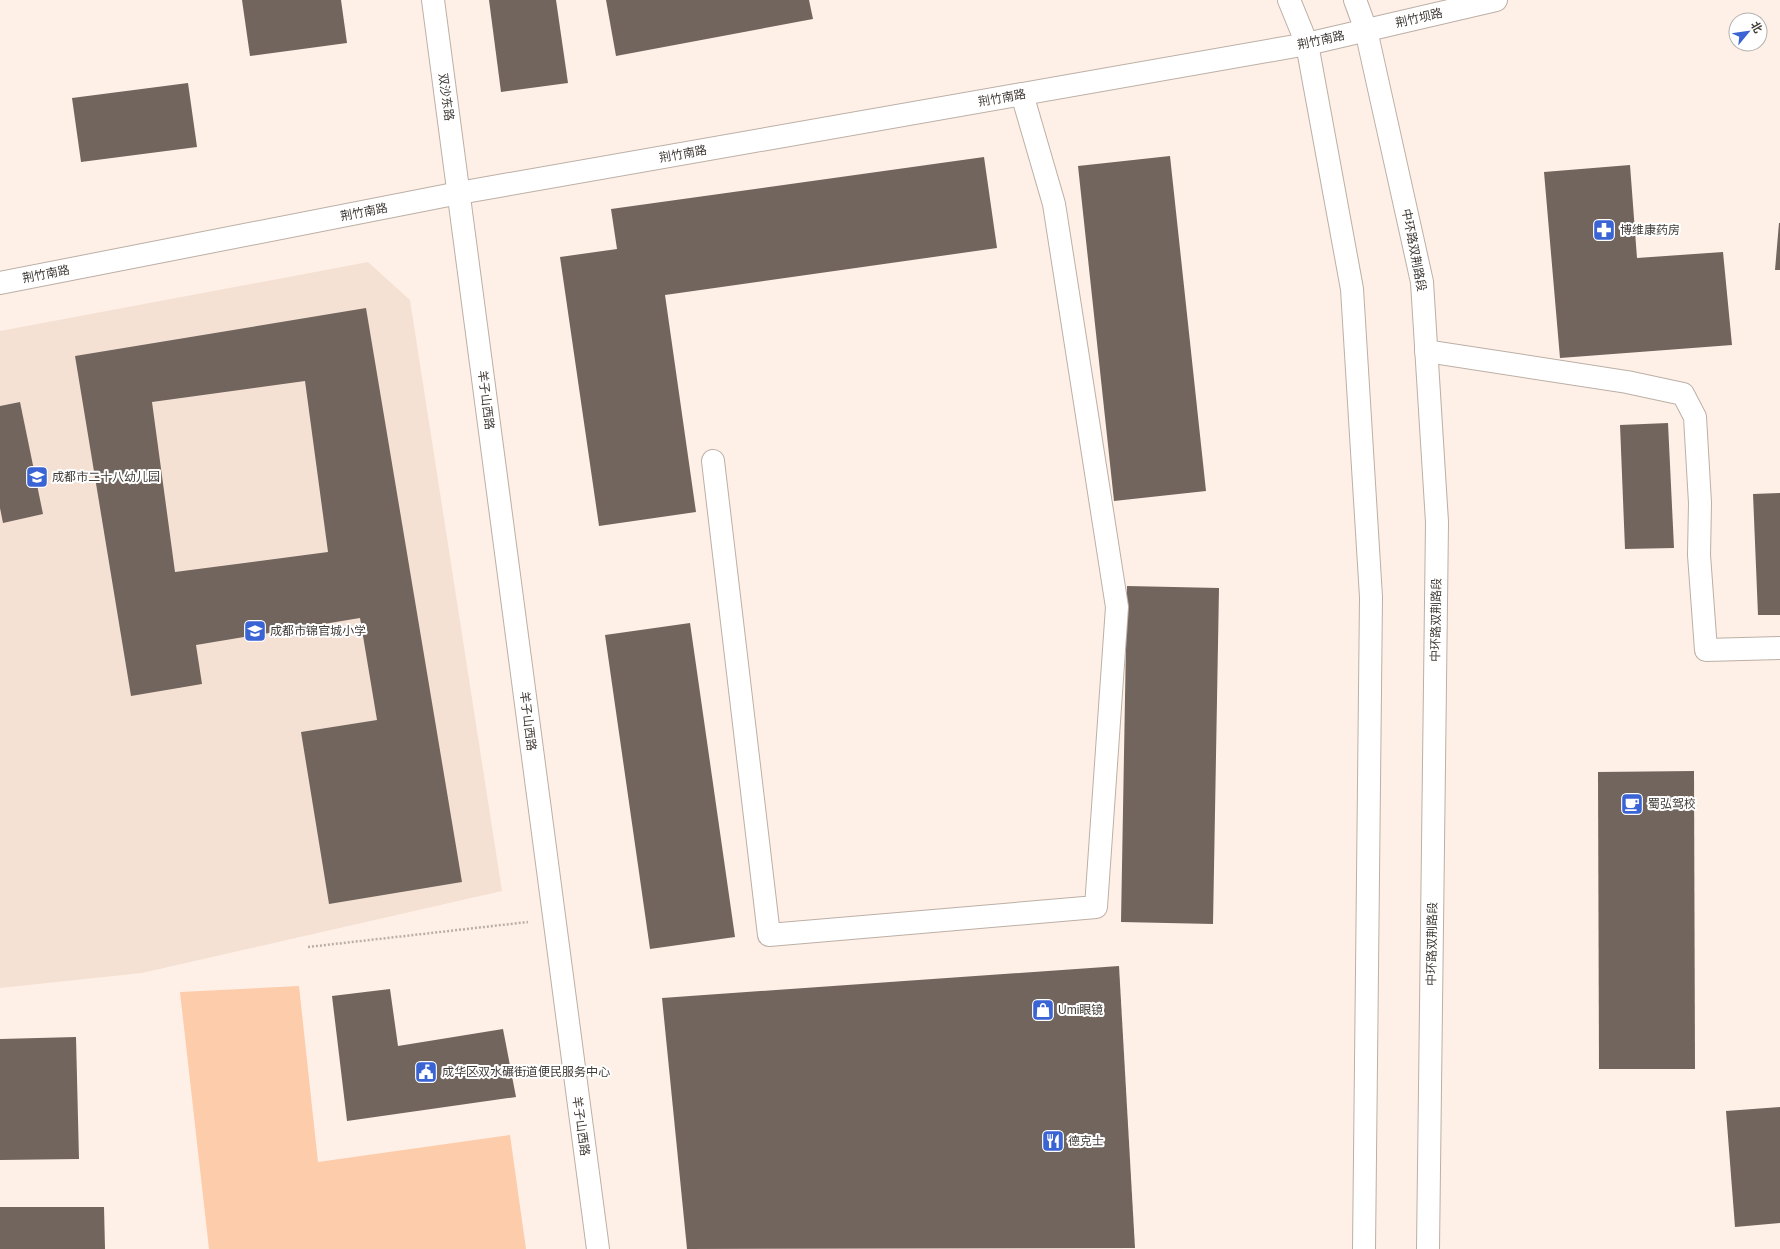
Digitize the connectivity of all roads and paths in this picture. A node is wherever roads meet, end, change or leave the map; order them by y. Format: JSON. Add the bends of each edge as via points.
{"nodes":[{"id":1,"x":434,"y":0,"type":"edge"},
{"id":2,"x":1289,"y":0,"type":"edge"},
{"id":3,"x":1355,"y":0,"type":"edge"},
{"id":4,"x":1496,"y":0,"type":"edge"},
{"id":5,"x":1366,"y":30,"type":"junction"},
{"id":6,"x":1307,"y":44,"type":"junction"},
{"id":7,"x":1022,"y":94,"type":"junction"},
{"id":8,"x":459,"y":193,"type":"junction"},
{"id":9,"x":0,"y":282,"type":"edge"},
{"id":10,"x":1426,"y":351,"type":"junction"},
{"id":11,"x":713,"y":461,"type":"dead end"},
{"id":12,"x":1780,"y":648,"type":"edge"},
{"id":13,"x":554,"y":918,"type":"junction"},
{"id":14,"x":308,"y":948,"type":"dead end"},
{"id":15,"x":598,"y":1249,"type":"edge"},
{"id":16,"x":1364,"y":1249,"type":"edge"},
{"id":17,"x":1428,"y":1249,"type":"edge"}],
"edges":[{"from":1,"to":8,"type":"street","name":"双沙东路"},
{"from":2,"to":6,"type":"street"},
{"from":3,"to":5,"type":"street","name":"中环路双荆路段"},
{"from":4,"to":5,"type":"street","name":"荆竹坝路"},
{"from":5,"to":6,"type":"street","name":"荆竹南路"},
{"from":5,"to":10,"type":"street","name":"中环路双荆路段","via":[[1422,282]]},
{"from":6,"to":7,"type":"street","name":"荆竹南路"},
{"from":6,"to":16,"type":"street","via":[[1352,289],[1371,597]]},
{"from":7,"to":8,"type":"street","name":"荆竹南路"},
{"from":7,"to":11,"type":"street","via":[[1054,204],[1117,607],[1096,907],[769,935]]},
{"from":8,"to":9,"type":"street","name":"荆竹南路"},
{"from":8,"to":13,"type":"street","name":"羊子山西路"},
{"from":10,"to":12,"type":"street","via":[[1627,382],[1683,394],[1695,417],[1700,503],[1699,555],[1706,650]]},
{"from":10,"to":17,"type":"street","name":"中环路双荆路段","via":[[1437,522]]},
{"from":13,"to":14,"type":"path"},
{"from":13,"to":15,"type":"street","name":"羊子山西路"}]}
